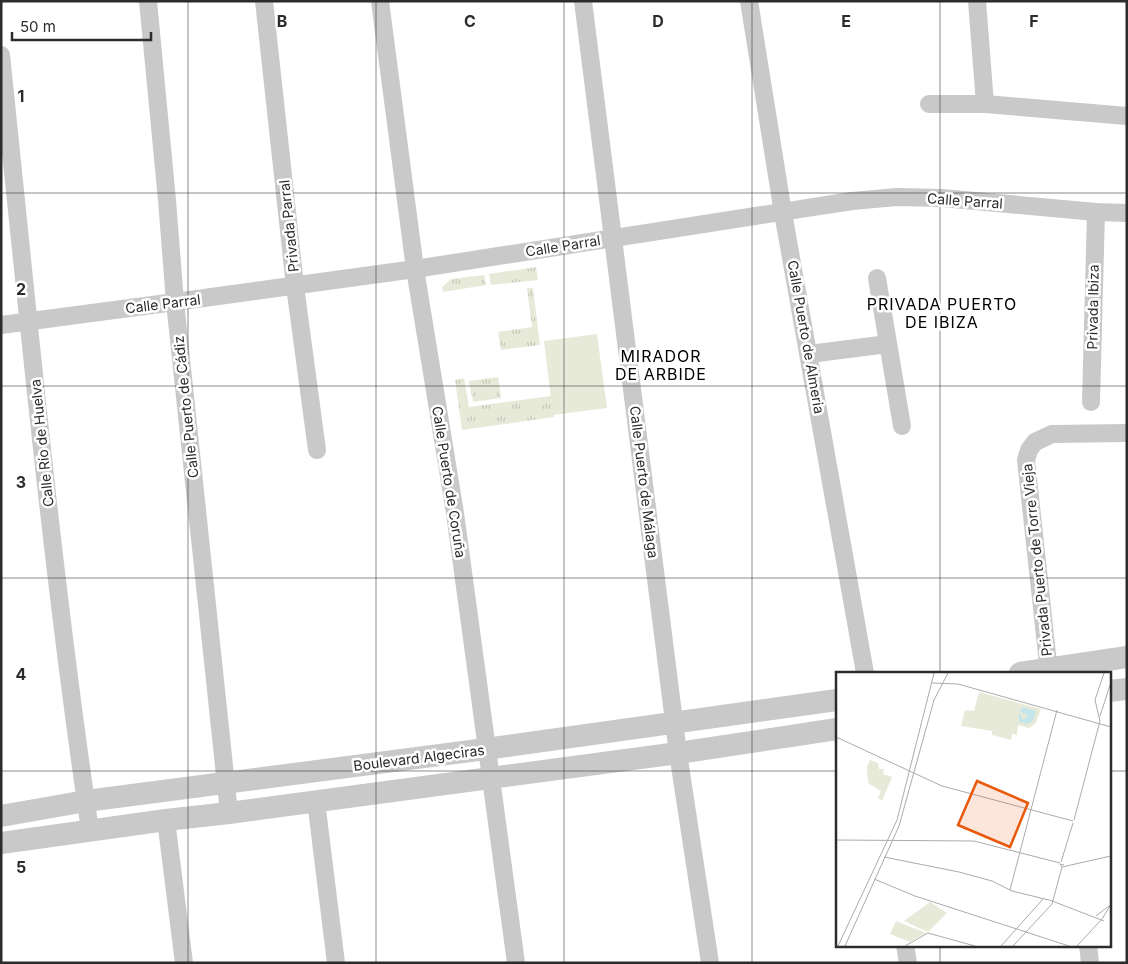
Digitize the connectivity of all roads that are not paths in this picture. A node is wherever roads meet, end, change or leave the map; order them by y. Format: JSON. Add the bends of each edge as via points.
{"nodes":[{"id":1,"x":148,"y":1,"type":"edge"},
{"id":2,"x":264,"y":1,"type":"edge"},
{"id":3,"x":380,"y":1,"type":"edge"},
{"id":4,"x":583,"y":1,"type":"edge"},
{"id":5,"x":749,"y":1,"type":"edge"},
{"id":6,"x":977,"y":1,"type":"edge"},
{"id":7,"x":1,"y":55,"type":"edge"},
{"id":8,"x":929,"y":104,"type":"dead end"},
{"id":9,"x":985,"y":104,"type":"junction"},
{"id":10,"x":1127,"y":116,"type":"edge"},
{"id":11,"x":1096,"y":212,"type":"junction"},
{"id":12,"x":783,"y":213,"type":"junction"},
{"id":13,"x":1127,"y":213,"type":"edge"},
{"id":14,"x":612,"y":239,"type":"junction"},
{"id":15,"x":415,"y":268,"type":"junction"},
{"id":16,"x":877,"y":278,"type":"dead end"},
{"id":17,"x":295,"y":286,"type":"junction"},
{"id":18,"x":175,"y":302,"type":"junction"},
{"id":19,"x":28,"y":320,"type":"junction"},
{"id":20,"x":1,"y":325,"type":"edge"},
{"id":21,"x":888,"y":344,"type":"junction"},
{"id":22,"x":809,"y":354,"type":"junction"},
{"id":23,"x":1091,"y":402,"type":"dead end"},
{"id":24,"x":902,"y":426,"type":"dead end"},
{"id":25,"x":1127,"y":433,"type":"edge"},
{"id":26,"x":316,"y":450,"type":"dead end"},
{"id":27,"x":1127,"y":657,"type":"edge"},
{"id":28,"x":1049,"y":671,"type":"edge"},
{"id":29,"x":865,"y":672,"type":"edge"},
{"id":30,"x":1034,"y":672,"type":"edge"},
{"id":31,"x":1127,"y":689,"type":"edge"},
{"id":32,"x":1110,"y":691,"type":"edge"},
{"id":33,"x":836,"y":700,"type":"edge"},
{"id":34,"x":675,"y":722,"type":"junction"},
{"id":35,"x":836,"y":729,"type":"edge"},
{"id":36,"x":486,"y":749,"type":"junction"},
{"id":37,"x":678,"y":753,"type":"junction"},
{"id":38,"x":491,"y":778,"type":"junction"},
{"id":39,"x":226,"y":782,"type":"junction"},
{"id":40,"x":86,"y":801,"type":"junction"},
{"id":41,"x":316,"y":801,"type":"junction"},
{"id":42,"x":229,"y":813,"type":"junction"},
{"id":43,"x":1,"y":816,"type":"edge"},
{"id":44,"x":166,"y":820,"type":"junction"},
{"id":45,"x":90,"y":830,"type":"junction"},
{"id":46,"x":1,"y":843,"type":"edge"},
{"id":47,"x":905,"y":946,"type":"edge"},
{"id":48,"x":1088,"y":946,"type":"edge"},
{"id":49,"x":184,"y":963,"type":"edge"},
{"id":50,"x":336,"y":963,"type":"edge"},
{"id":51,"x":516,"y":963,"type":"edge"},
{"id":52,"x":710,"y":963,"type":"edge"},
{"id":53,"x":908,"y":963,"type":"edge"},
{"id":54,"x":1090,"y":963,"type":"edge"}],
"edges":[{"from":1,"to":18,"type":"street","name":"Calle Puerto de Cádiz"},
{"from":2,"to":17,"type":"street","name":"Privada Parral"},
{"from":3,"to":15,"type":"street","name":"Calle Puerto de Coruña"},
{"from":4,"to":14,"type":"street","name":"Calle Puerto de Málaga"},
{"from":5,"to":12,"type":"street","name":"Calle Puerto de Almeria"},
{"from":6,"to":9,"type":"street"},
{"from":7,"to":19,"type":"street","name":"Calle Río de Huelva"},
{"from":8,"to":9,"type":"street"},
{"from":9,"to":10,"type":"street"},
{"from":11,"to":12,"type":"street","name":"Calle Parral","via":[[897,197]]},
{"from":11,"to":13,"type":"street","name":"Calle Parral"},
{"from":11,"to":23,"type":"street","name":"Privada Ibiza"},
{"from":12,"to":14,"type":"street","name":"Calle Parral"},
{"from":12,"to":22,"type":"street","name":"Calle Puerto de Almeria"},
{"from":14,"to":15,"type":"street","name":"Calle Parral"},
{"from":14,"to":34,"type":"street","name":"Calle Puerto de Málaga"},
{"from":15,"to":17,"type":"street","name":"Calle Parral"},
{"from":15,"to":36,"type":"street","name":"Calle Puerto de Coruña","via":[[455,513]]},
{"from":16,"to":21,"type":"street"},
{"from":17,"to":18,"type":"street","name":"Calle Parral"},
{"from":17,"to":26,"type":"street","name":"Privada Parral"},
{"from":18,"to":19,"type":"street","name":"Calle Parral"},
{"from":18,"to":39,"type":"street","name":"Calle Puerto de Cádiz"},
{"from":19,"to":20,"type":"street","name":"Calle Parral"},
{"from":19,"to":40,"type":"street","name":"Calle Río de Huelva"},
{"from":21,"to":22,"type":"street"},
{"from":21,"to":24,"type":"street"},
{"from":22,"to":29,"type":"street","name":"Calle Puerto de Almeria"},
{"from":25,"to":28,"type":"street","name":"Privada Puerto de Torre Vieja","via":[[1052,434],[1035,442],[1029,450],[1026,460]]},
{"from":27,"to":28,"type":"street"},
{"from":28,"to":30,"type":"street"},
{"from":31,"to":32,"type":"street"},
{"from":33,"to":34,"type":"street","name":"Boulevard Algeciras"},
{"from":34,"to":36,"type":"street","name":"Boulevard Algeciras"},
{"from":34,"to":37,"type":"street","name":"Calle Puerto de Málaga"},
{"from":35,"to":37,"type":"street","name":"Boulevard Algeciras"},
{"from":36,"to":38,"type":"street","name":"Calle Puerto de Coruña"},
{"from":36,"to":39,"type":"street","name":"Boulevard Algeciras"},
{"from":37,"to":38,"type":"street","name":"Boulevard Algeciras"},
{"from":37,"to":52,"type":"street","name":"Calle Puerto de Málaga"},
{"from":38,"to":41,"type":"street","name":"Boulevard Algeciras"},
{"from":38,"to":51,"type":"street","name":"Calle Puerto de Coruña"},
{"from":39,"to":40,"type":"street","name":"Boulevard Algeciras"},
{"from":39,"to":42,"type":"street","name":"Calle Puerto de Cádiz"},
{"from":40,"to":43,"type":"street","name":"Boulevard Algeciras"},
{"from":40,"to":45,"type":"street","name":"Calle Río de Huelva"},
{"from":41,"to":42,"type":"street","name":"Boulevard Algeciras"},
{"from":41,"to":50,"type":"street"},
{"from":42,"to":44,"type":"street","name":"Boulevard Algeciras"},
{"from":44,"to":45,"type":"street","name":"Boulevard Algeciras"},
{"from":44,"to":49,"type":"street"},
{"from":45,"to":46,"type":"street","name":"Boulevard Algeciras"},
{"from":47,"to":53,"type":"street"},
{"from":48,"to":54,"type":"street"}]}
